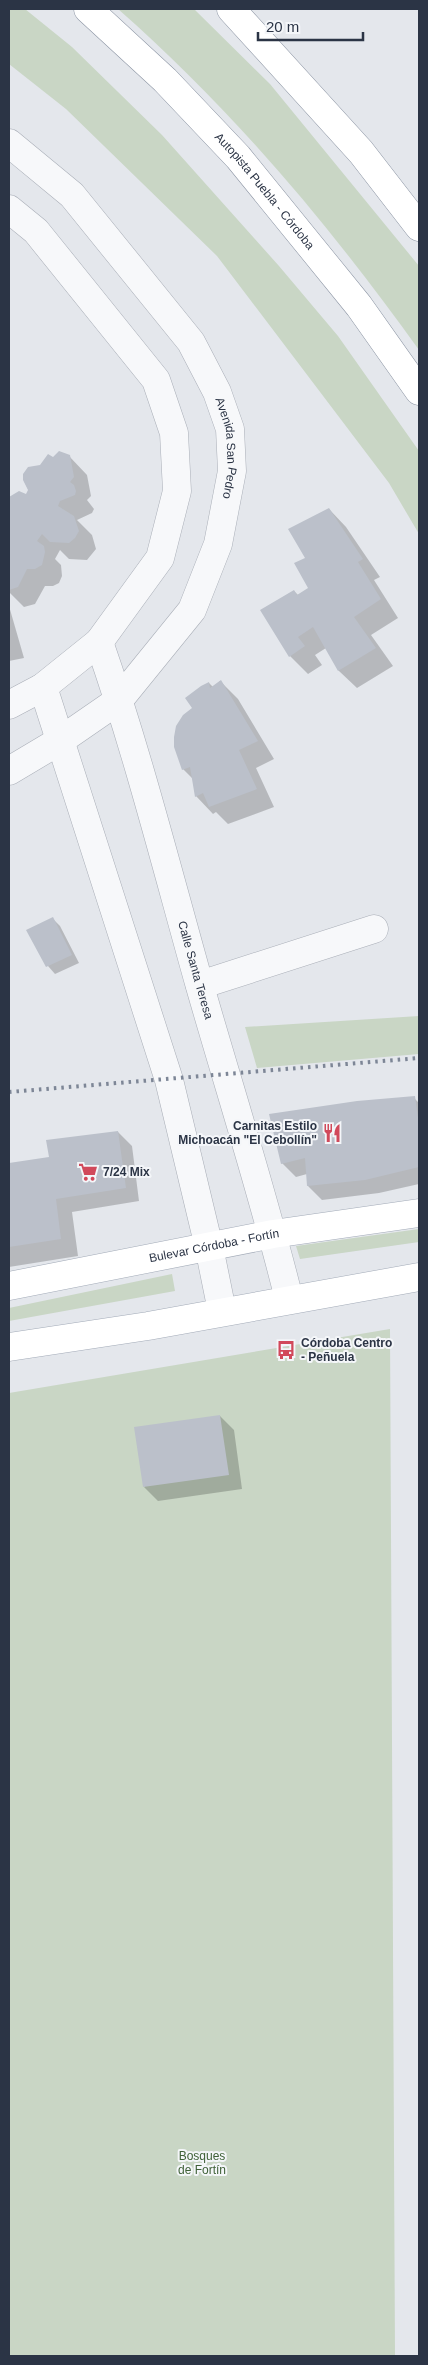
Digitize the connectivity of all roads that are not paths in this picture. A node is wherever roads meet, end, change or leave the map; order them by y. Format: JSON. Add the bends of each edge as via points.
{"nodes":[{"id":1,"x":88,"y":9,"type":"edge"},
{"id":2,"x":231,"y":9,"type":"edge"},
{"id":3,"x":9,"y":143,"type":"edge"},
{"id":4,"x":9,"y":209,"type":"edge"},
{"id":5,"x":419,"y":227,"type":"edge"},
{"id":6,"x":419,"y":390,"type":"edge"},
{"id":7,"x":99,"y":642,"type":"junction"},
{"id":8,"x":43,"y":686,"type":"junction"},
{"id":9,"x":119,"y":700,"type":"junction"},
{"id":10,"x":9,"y":705,"type":"edge"},
{"id":11,"x":61,"y":740,"type":"junction"},
{"id":12,"x":9,"y":771,"type":"edge"},
{"id":13,"x":374,"y":929,"type":"dead end"},
{"id":14,"x":200,"y":986,"type":"junction"},
{"id":15,"x":419,"y":1213,"type":"edge"},
{"id":16,"x":273,"y":1234,"type":"junction"},
{"id":17,"x":209,"y":1247,"type":"junction"},
{"id":18,"x":419,"y":1277,"type":"edge"},
{"id":19,"x":9,"y":1286,"type":"edge"},
{"id":20,"x":289,"y":1299,"type":"junction"},
{"id":21,"x":222,"y":1311,"type":"junction"},
{"id":22,"x":9,"y":1347,"type":"edge"}],
"edges":[{"from":1,"to":6,"type":"main road","name":"Autopista Puebla - Córdoba","via":[[165,80],[238,157],[359,306]]},
{"from":2,"to":5,"type":"main road","via":[[362,152]]},
{"from":3,"to":9,"type":"street","name":"Avenida San Pedro","via":[[72,195],[191,342],[217,392],[230,429],[232,471],[218,544],[192,610]]},
{"from":4,"to":7,"type":"street","via":[[36,231],[156,380],[174,433],[177,491],[160,558]]},
{"from":7,"to":8,"type":"street"},
{"from":7,"to":9,"type":"street","name":"Calle Santa Teresa"},
{"from":8,"to":10,"type":"street"},
{"from":8,"to":11,"type":"street"},
{"from":9,"to":11,"type":"street","name":"Avenida San Pedro"},
{"from":9,"to":14,"type":"street","name":"Calle Santa Teresa"},
{"from":11,"to":12,"type":"street","name":"Avenida San Pedro"},
{"from":11,"to":17,"type":"street","via":[[169,1080]]},
{"from":13,"to":14,"type":"street"},
{"from":14,"to":16,"type":"street","name":"Calle Santa Teresa"},
{"from":15,"to":16,"type":"main road","name":"Bulevar Córdoba - Fortín"},
{"from":16,"to":17,"type":"main road","name":"Bulevar Córdoba - Fortín"},
{"from":16,"to":20,"type":"street","name":"Calle Santa Teresa"},
{"from":17,"to":19,"type":"main road","name":"Bulevar Córdoba - Fortín"},
{"from":17,"to":21,"type":"street"},
{"from":18,"to":20,"type":"main road"},
{"from":20,"to":21,"type":"main road"},
{"from":21,"to":22,"type":"main road"}]}
